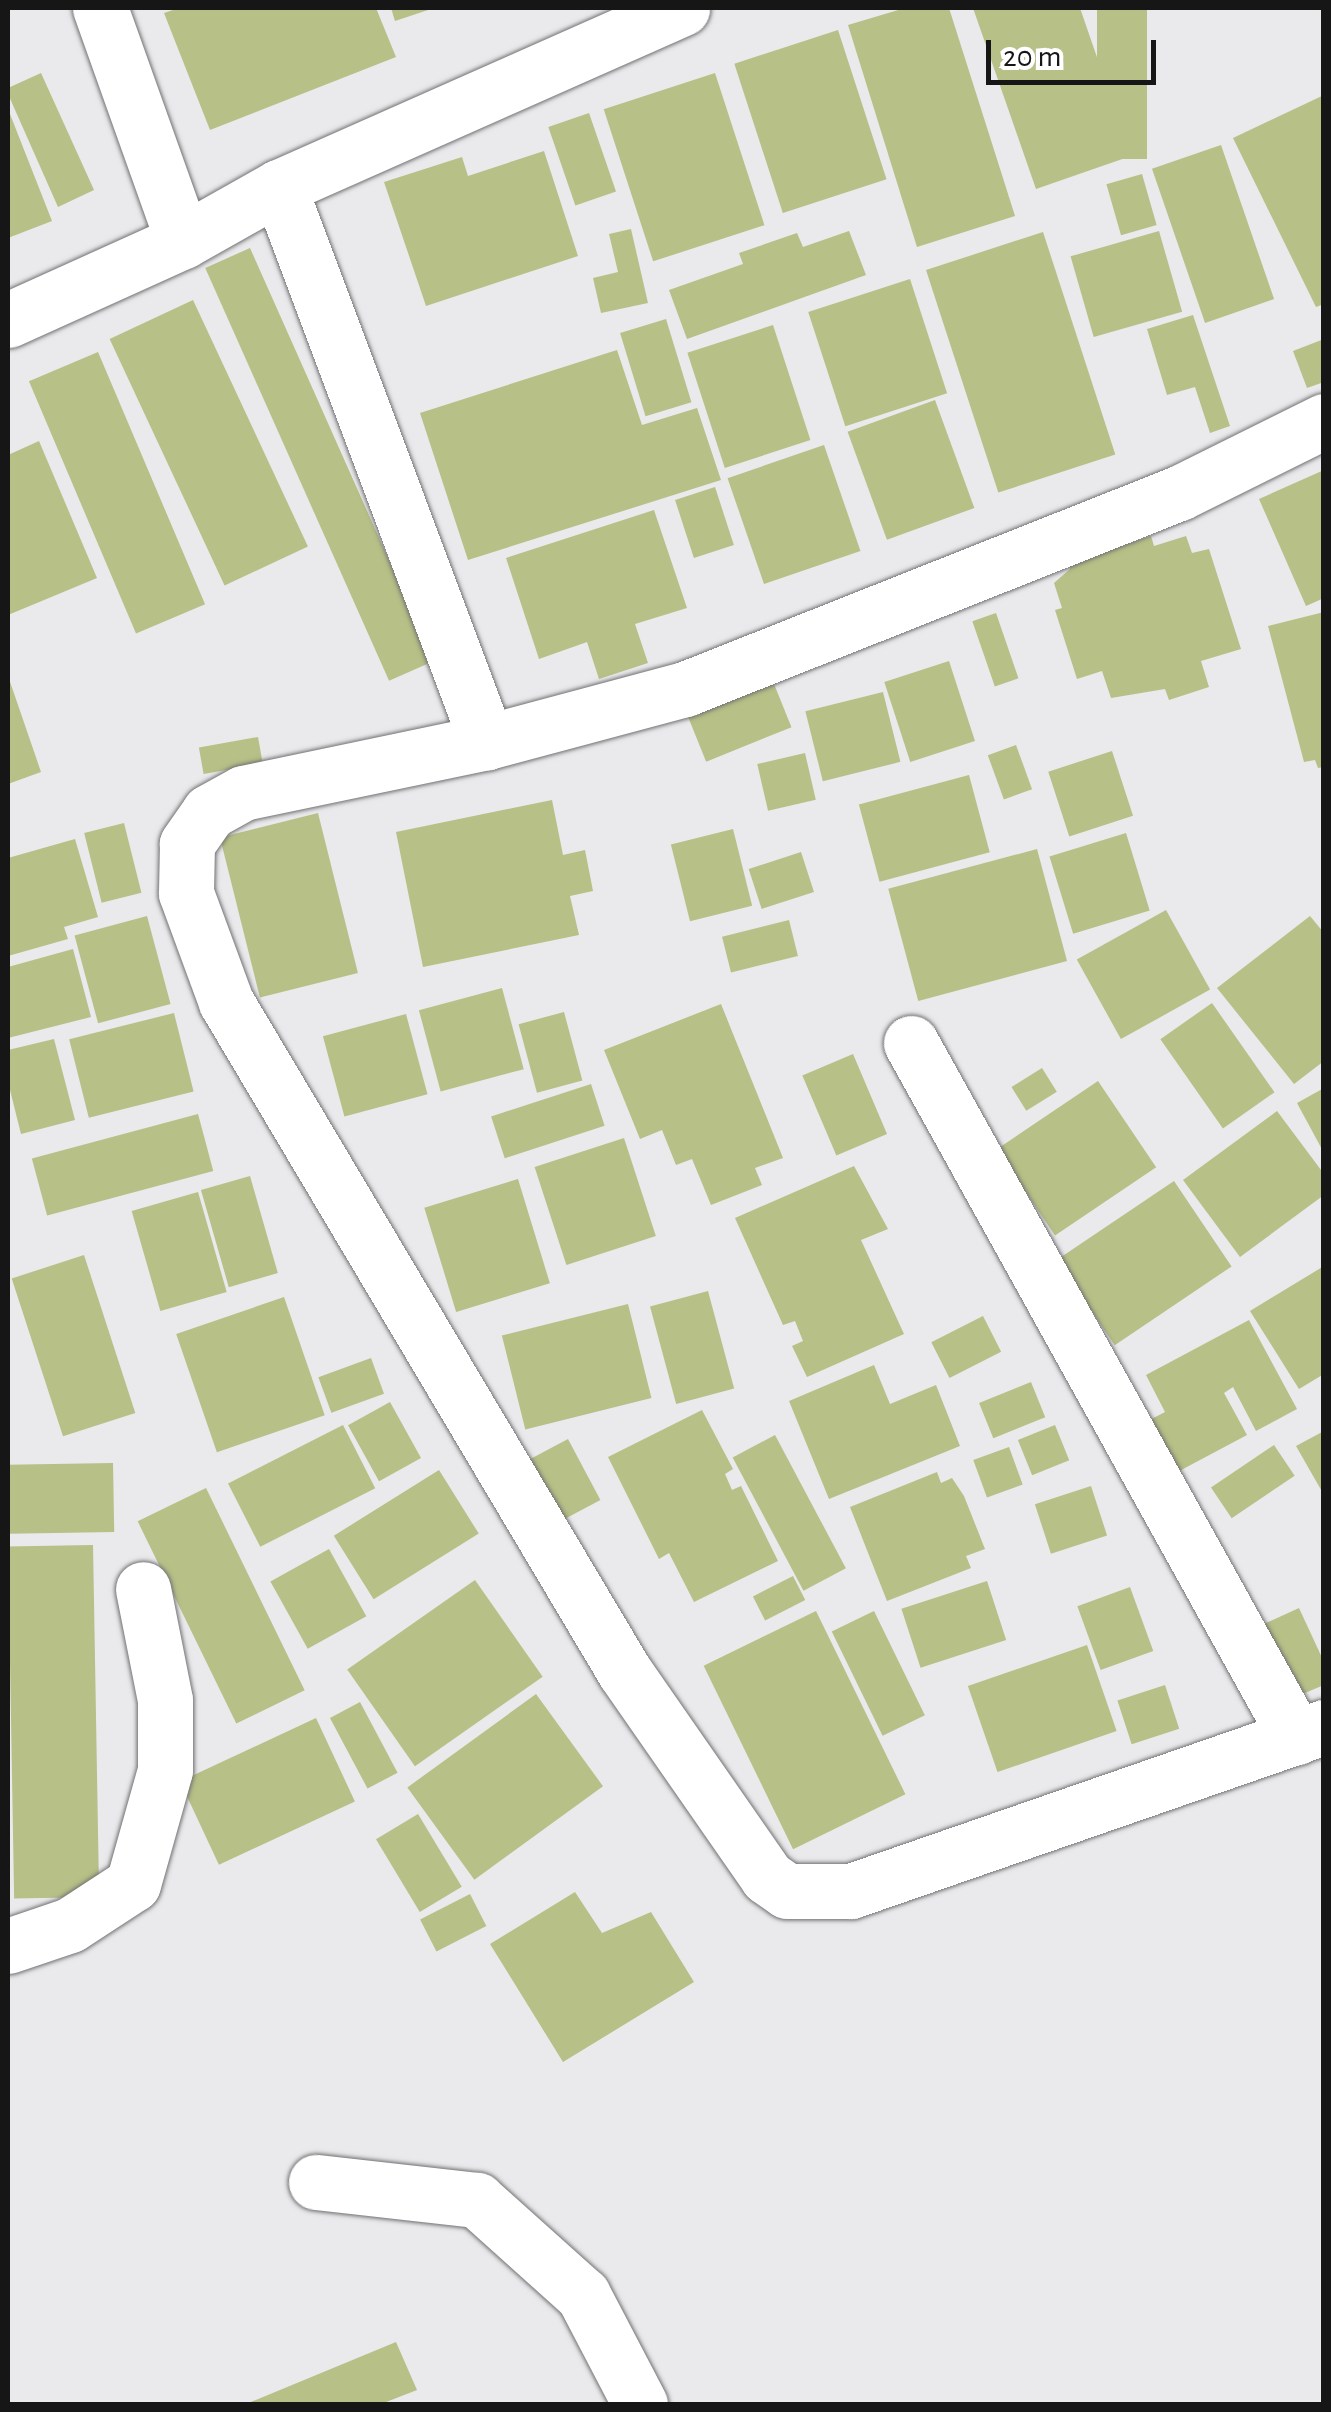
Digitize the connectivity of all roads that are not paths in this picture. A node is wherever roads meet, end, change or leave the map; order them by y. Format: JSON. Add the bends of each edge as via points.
{"nodes":[{"id":1,"x":100,"y":8,"type":"edge"},
{"id":2,"x":682,"y":8,"type":"edge"},
{"id":3,"x":278,"y":187,"type":"junction"},
{"id":4,"x":183,"y":241,"type":"junction"},
{"id":5,"x":8,"y":320,"type":"edge"},
{"id":6,"x":1324,"y":421,"type":"edge"},
{"id":7,"x":487,"y":742,"type":"junction"},
{"id":8,"x":911,"y":1043,"type":"dead end"},
{"id":9,"x":143,"y":1589,"type":"dead end"},
{"id":10,"x":1310,"y":1732,"type":"edge"},
{"id":11,"x":8,"y":1946,"type":"edge"},
{"id":12,"x":316,"y":2182,"type":"dead end"},
{"id":13,"x":640,"y":2404,"type":"edge"}],
"edges":[{"from":1,"to":4,"type":"street"},
{"from":2,"to":3,"type":"street"},
{"from":3,"to":4,"type":"street"},
{"from":3,"to":7,"type":"street"},
{"from":4,"to":5,"type":"street"},
{"from":6,"to":7,"type":"street","via":[[1179,493],[883,615],[685,689]]},
{"from":7,"to":10,"type":"street","via":[[243,794],[209,812],[187,844],[186,892],[226,1002],[624,1671],[743,1851],[787,1890],[851,1891]]},
{"from":8,"to":10,"type":"street"},
{"from":9,"to":11,"type":"street","via":[[165,1700],[165,1770],[133,1884],[70,1924]]},
{"from":12,"to":13,"type":"street","via":[[477,2200],[583,2296]]}]}
